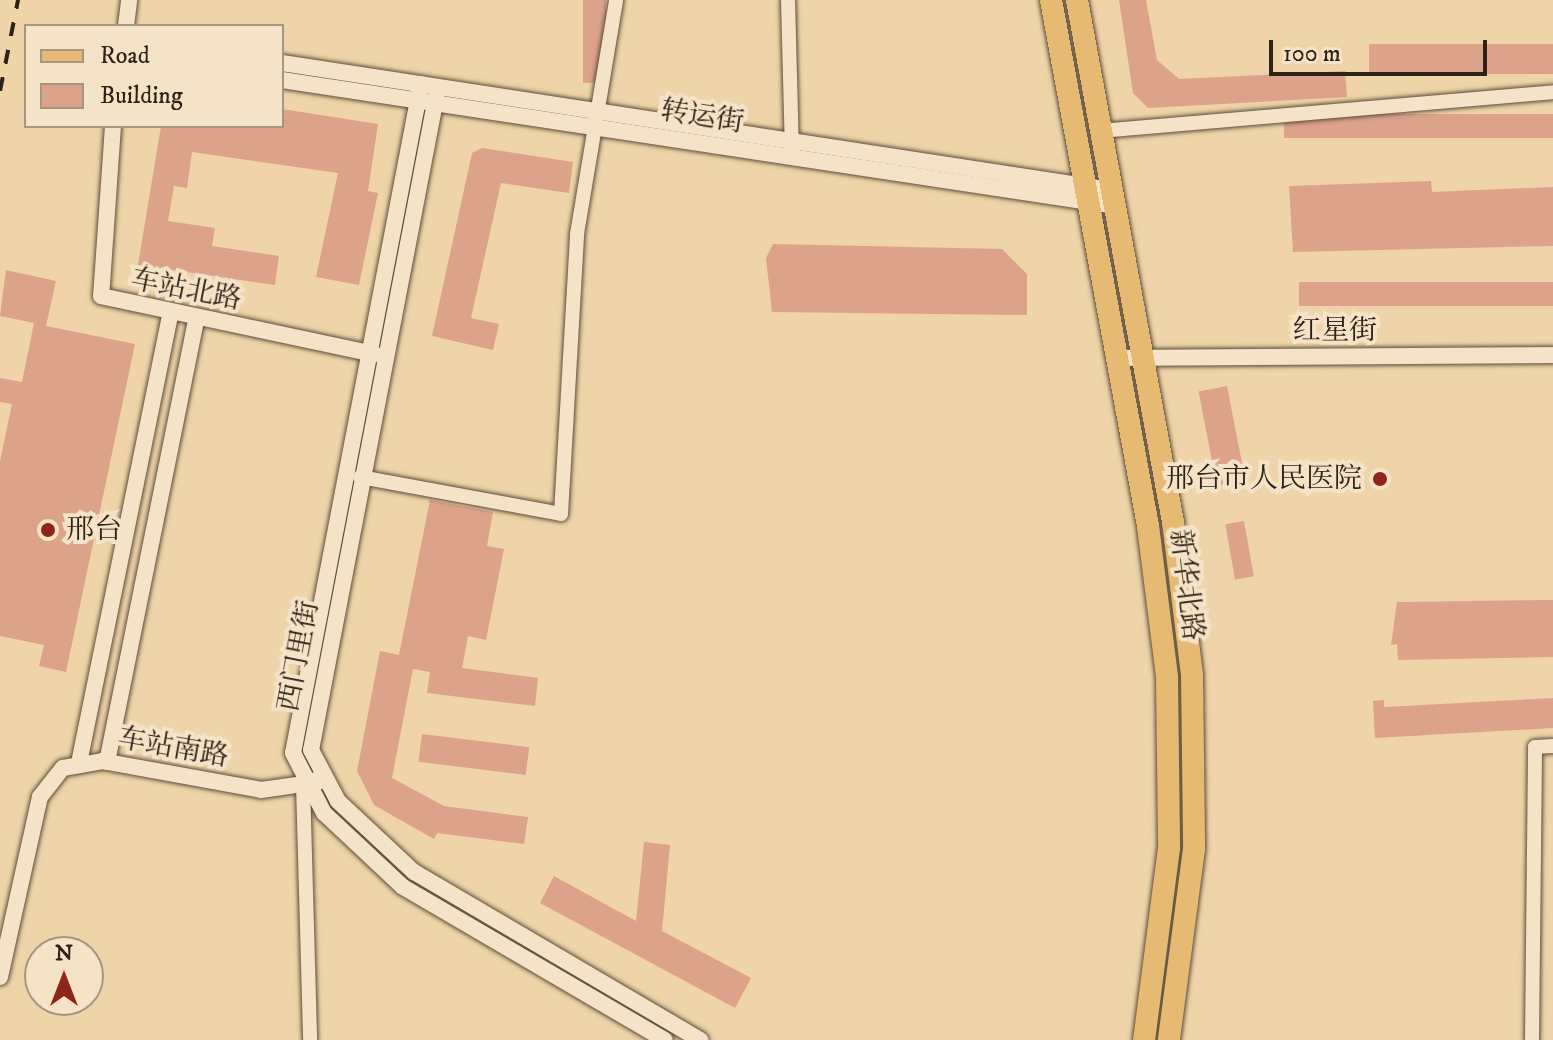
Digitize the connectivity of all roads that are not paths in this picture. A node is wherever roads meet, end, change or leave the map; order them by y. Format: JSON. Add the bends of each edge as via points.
{"nodes":[{"id":1,"x":129,"y":0,"type":"edge"},
{"id":2,"x":616,"y":0,"type":"edge"},
{"id":3,"x":788,"y":0,"type":"edge"},
{"id":4,"x":1051,"y":0,"type":"edge"},
{"id":5,"x":1077,"y":0,"type":"edge"},
{"id":6,"x":126,"y":24,"type":"edge"},
{"id":7,"x":284,"y":63,"type":"edge"},
{"id":8,"x":284,"y":80,"type":"edge"},
{"id":9,"x":419,"y":92,"type":"junction"},
{"id":10,"x":1553,"y":92,"type":"edge"},
{"id":11,"x":437,"y":95,"type":"junction"},
{"id":12,"x":594,"y":119,"type":"junction"},
{"id":13,"x":113,"y":128,"type":"edge"},
{"id":14,"x":1101,"y":131,"type":"junction"},
{"id":15,"x":792,"y":149,"type":"junction"},
{"id":16,"x":1087,"y":194,"type":"junction"},
{"id":17,"x":1113,"y":198,"type":"junction"},
{"id":18,"x":170,"y":314,"type":"junction"},
{"id":19,"x":196,"y":319,"type":"junction"},
{"id":20,"x":367,"y":352,"type":"junction"},
{"id":21,"x":1553,"y":355,"type":"edge"},
{"id":22,"x":385,"y":356,"type":"junction"},
{"id":23,"x":1117,"y":358,"type":"junction"},
{"id":24,"x":1143,"y":358,"type":"junction"},
{"id":25,"x":360,"y":477,"type":"junction"},
{"id":26,"x":1553,"y":746,"type":"edge"},
{"id":27,"x":107,"y":762,"type":"junction"},
{"id":28,"x":79,"y":763,"type":"junction"},
{"id":29,"x":312,"y":782,"type":"junction"},
{"id":30,"x":0,"y":977,"type":"edge"},
{"id":31,"x":310,"y":1040,"type":"edge"},
{"id":32,"x":665,"y":1040,"type":"edge"},
{"id":33,"x":700,"y":1040,"type":"edge"},
{"id":34,"x":1144,"y":1040,"type":"edge"},
{"id":35,"x":1169,"y":1040,"type":"edge"},
{"id":36,"x":1532,"y":1040,"type":"edge"}],
"edges":[{"from":1,"to":6,"type":"street"},
{"from":2,"to":12,"type":"street"},
{"from":3,"to":15,"type":"street"},
{"from":4,"to":16,"type":"main road","name":"新华北路"},
{"from":5,"to":14,"type":"main road","name":"新华北路"},
{"from":7,"to":9,"type":"street","name":"转运街"},
{"from":8,"to":9,"type":"street","name":"转运街"},
{"from":9,"to":11,"type":"street","name":"转运街"},
{"from":9,"to":20,"type":"street"},
{"from":10,"to":14,"type":"street"},
{"from":11,"to":12,"type":"street","name":"转运街"},
{"from":11,"to":22,"type":"street","name":"西门里街"},
{"from":12,"to":15,"type":"street","name":"转运街"},
{"from":12,"to":25,"type":"street","via":[[571,297],[561,514]]},
{"from":13,"to":18,"type":"street","name":"车站北路","via":[[97,286],[108,302]]},
{"from":14,"to":17,"type":"main road","name":"新华北路"},
{"from":15,"to":16,"type":"street","name":"转运街"},
{"from":16,"to":17,"type":"street","name":"转运街"},
{"from":16,"to":23,"type":"main road","name":"新华北路"},
{"from":17,"to":24,"type":"main road","name":"新华北路"},
{"from":18,"to":19,"type":"street","name":"车站北路"},
{"from":18,"to":28,"type":"street"},
{"from":19,"to":20,"type":"street","name":"车站北路"},
{"from":19,"to":27,"type":"street"},
{"from":20,"to":22,"type":"street","name":"车站北路"},
{"from":20,"to":29,"type":"street","via":[[296,711],[293,753]]},
{"from":21,"to":24,"type":"street","name":"红星街"},
{"from":22,"to":25,"type":"street","name":"西门里街"},
{"from":23,"to":24,"type":"street","name":"红星街"},
{"from":23,"to":34,"type":"main road","name":"新华北路","via":[[1156,571],[1171,737],[1169,848]]},
{"from":24,"to":35,"type":"main road","name":"新华北路","via":[[1181,567],[1196,737],[1192,876]]},
{"from":25,"to":29,"type":"street","name":"西门里街","via":[[313,714]]},
{"from":26,"to":36,"type":"street","via":[[1535,747]]},
{"from":27,"to":28,"type":"street","name":"车站南路"},
{"from":27,"to":29,"type":"street","name":"车站南路","via":[[261,790]]},
{"from":28,"to":30,"type":"street","name":"车站南路","via":[[63,768],[40,797]]},
{"from":29,"to":31,"type":"street"},
{"from":29,"to":32,"type":"street","via":[[354,847],[403,887]]},
{"from":29,"to":33,"type":"street","name":"西门里街","via":[[414,872]]}]}
